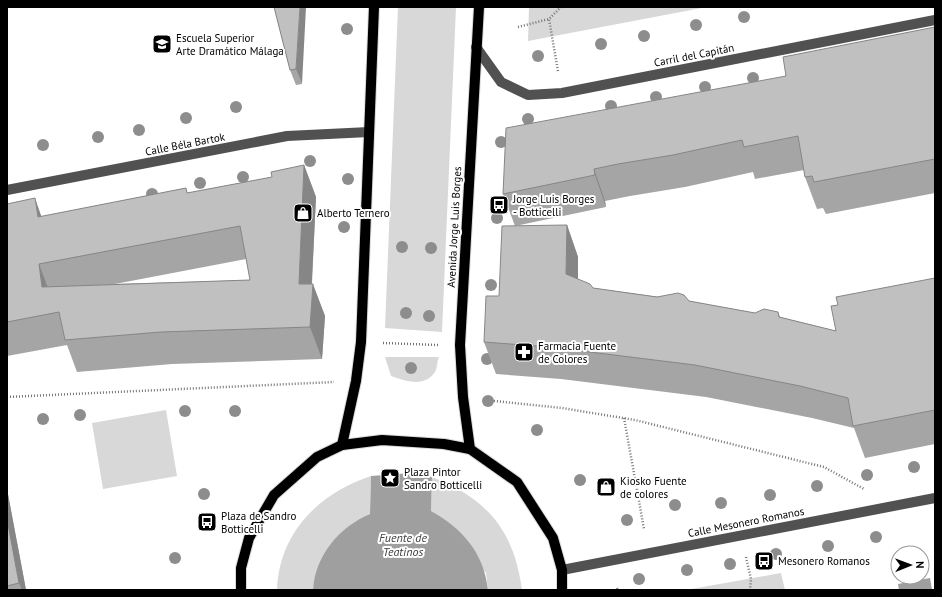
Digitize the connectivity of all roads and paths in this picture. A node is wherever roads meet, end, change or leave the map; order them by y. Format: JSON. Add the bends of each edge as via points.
{"nodes":[{"id":1,"x":374,"y":7,"type":"edge"},
{"id":2,"x":479,"y":7,"type":"edge"},
{"id":3,"x":561,"y":7,"type":"edge"},
{"id":4,"x":549,"y":19,"type":"junction"},
{"id":5,"x":935,"y":20,"type":"edge"},
{"id":6,"x":518,"y":27,"type":"dead end"},
{"id":7,"x":553,"y":46,"type":"dead end"},
{"id":8,"x":476,"y":47,"type":"junction"},
{"id":9,"x":369,"y":132,"type":"junction"},
{"id":10,"x":7,"y":190,"type":"edge"},
{"id":11,"x":361,"y":342,"type":"junction"},
{"id":12,"x":460,"y":345,"type":"junction"},
{"id":13,"x":356,"y":381,"type":"junction"},
{"id":14,"x":7,"y":397,"type":"edge"},
{"id":15,"x":463,"y":397,"type":"junction"},
{"id":16,"x":624,"y":418,"type":"junction"},
{"id":17,"x":342,"y":445,"type":"junction"},
{"id":18,"x":470,"y":449,"type":"junction"},
{"id":19,"x":935,"y":498,"type":"edge"},
{"id":20,"x":895,"y":506,"type":"junction"},
{"id":21,"x":644,"y":529,"type":"dead end"},
{"id":22,"x":741,"y":535,"type":"junction"},
{"id":23,"x":562,"y":570,"type":"junction"},
{"id":24,"x":241,"y":590,"type":"edge"},
{"id":25,"x":562,"y":590,"type":"edge"},
{"id":26,"x":750,"y":590,"type":"edge"}],
"edges":[{"from":1,"to":9,"type":"main road"},
{"from":2,"to":8,"type":"main road","name":"Avenida Jorge Luis Borges"},
{"from":3,"to":4,"type":"path"},
{"from":4,"to":6,"type":"path"},
{"from":4,"to":7,"type":"path"},
{"from":5,"to":8,"type":"street","name":"Carril del Capitán","via":[[555,94],[528,95],[501,82]]},
{"from":8,"to":12,"type":"main road","name":"Avenida Jorge Luis Borges"},
{"from":9,"to":10,"type":"street","name":"Calle Béla Bartok","via":[[287,136]]},
{"from":9,"to":11,"type":"main road"},
{"from":11,"to":12,"type":"path"},
{"from":11,"to":13,"type":"main road"},
{"from":12,"to":15,"type":"main road","name":"Avenida Jorge Luis Borges"},
{"from":13,"to":14,"type":"path"},
{"from":13,"to":17,"type":"main road"},
{"from":15,"to":16,"type":"path"},
{"from":15,"to":18,"type":"main road","name":"Avenida Jorge Luis Borges"},
{"from":16,"to":20,"type":"path","via":[[824,467]]},
{"from":16,"to":21,"type":"path"},
{"from":17,"to":18,"type":"main road","via":[[382,440],[444,444]]},
{"from":17,"to":24,"type":"main road","via":[[317,457],[274,495],[249,538],[241,568]]},
{"from":18,"to":23,"type":"main road","via":[[517,482],[553,538]]},
{"from":19,"to":20,"type":"street","name":"Calle Mesonero Romanos"},
{"from":20,"to":22,"type":"street","name":"Calle Mesonero Romanos"},
{"from":22,"to":23,"type":"street","name":"Calle Mesonero Romanos"},
{"from":22,"to":26,"type":"path","via":[[751,579]]},
{"from":23,"to":25,"type":"main road"}]}
